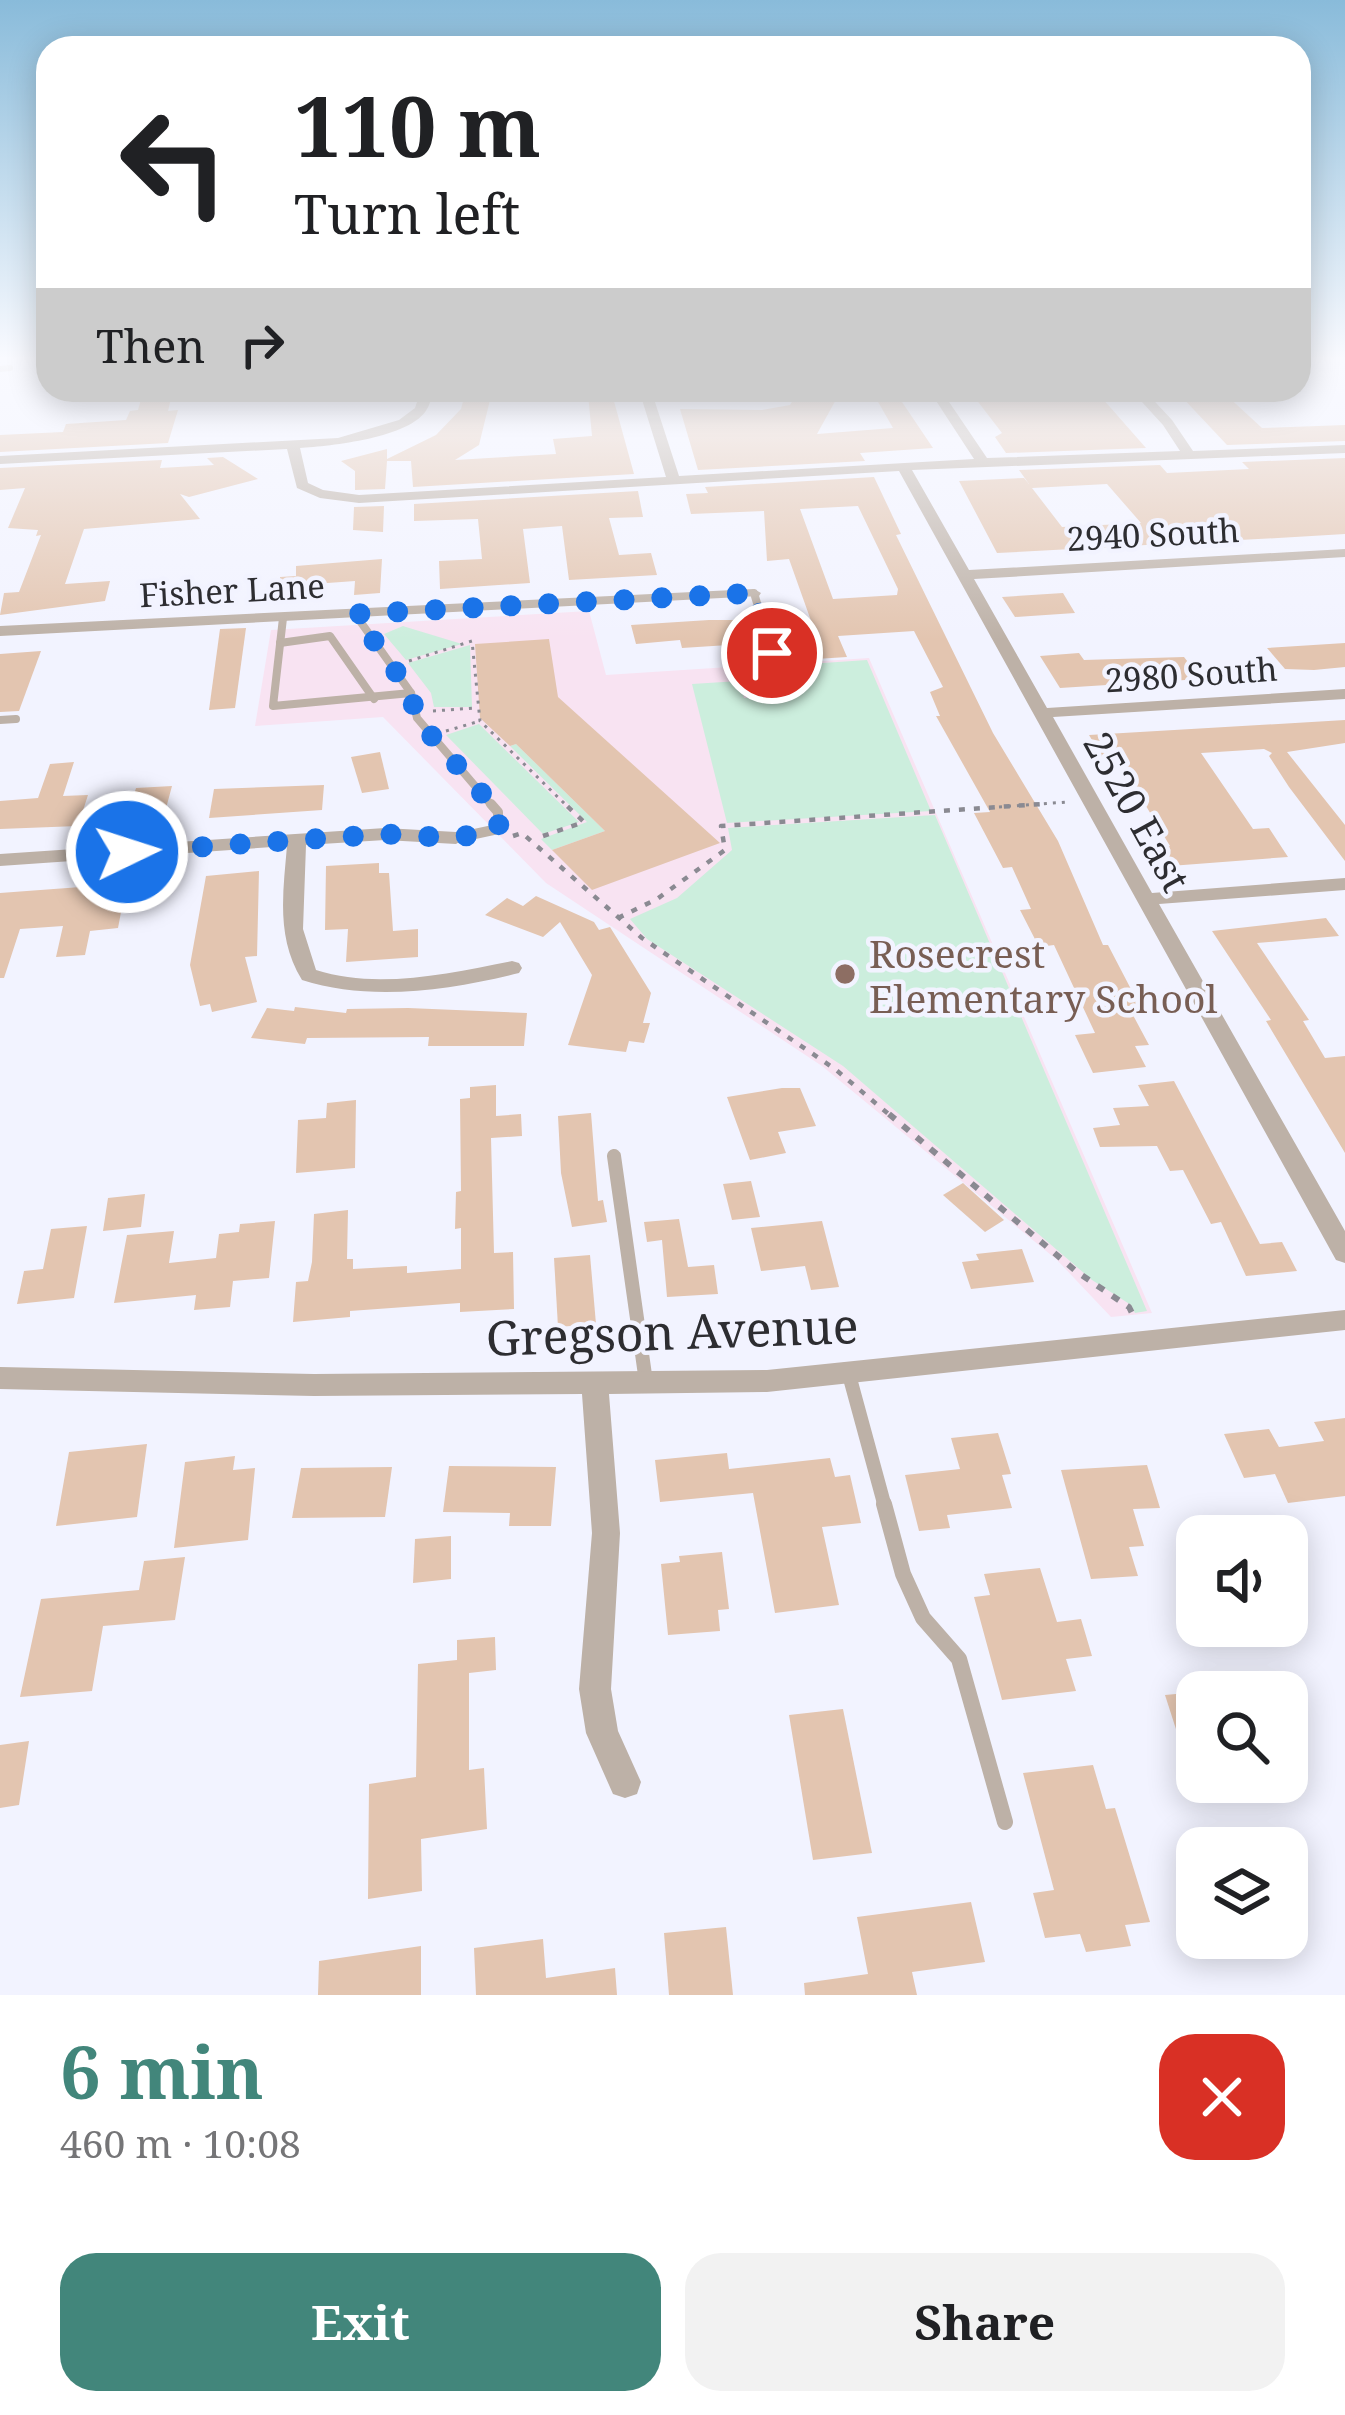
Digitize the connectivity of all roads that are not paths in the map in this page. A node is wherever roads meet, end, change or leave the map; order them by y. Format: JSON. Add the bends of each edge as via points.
{"nodes":[{"id":1,"x":123,"y":454,"type":"edge"},
{"id":2,"x":295,"y":454,"type":"edge"},
{"id":3,"x":665,"y":454,"type":"edge"},
{"id":4,"x":978,"y":454,"type":"edge"},
{"id":5,"x":1213,"y":454,"type":"edge"},
{"id":6,"x":1190,"y":455,"type":"joint"},
{"id":7,"x":0,"y":460,"type":"edge"},
{"id":8,"x":983,"y":462,"type":"junction"},
{"id":9,"x":903,"y":466,"type":"junction"},
{"id":10,"x":673,"y":478,"type":"junction"},
{"id":11,"x":1345,"y":553,"type":"edge"},
{"id":12,"x":964,"y":575,"type":"junction"},
{"id":13,"x":754,"y":593,"type":"joint"},
{"id":14,"x":355,"y":614,"type":"junction"},
{"id":15,"x":283,"y":618,"type":"junction"},
{"id":16,"x":0,"y":632,"type":"edge"},
{"id":17,"x":280,"y":643,"type":"junction"},
{"id":18,"x":772,"y":653,"type":"dead end"},
{"id":19,"x":411,"y":693,"type":"junction"},
{"id":20,"x":1345,"y":694,"type":"edge"},
{"id":21,"x":374,"y":699,"type":"junction"},
{"id":22,"x":1042,"y":713,"type":"junction"},
{"id":23,"x":16,"y":718,"type":"dead end"},
{"id":24,"x":0,"y":720,"type":"edge"},
{"id":25,"x":455,"y":838,"type":"joint"},
{"id":26,"x":297,"y":840,"type":"junction"},
{"id":27,"x":0,"y":860,"type":"edge"},
{"id":28,"x":1345,"y":884,"type":"edge"},
{"id":29,"x":1146,"y":899,"type":"junction"},
{"id":30,"x":512,"y":968,"type":"dead end"},
{"id":31,"x":614,"y":1156,"type":"dead end"},
{"id":32,"x":1345,"y":1253,"type":"edge"},
{"id":33,"x":1345,"y":1320,"type":"edge"},
{"id":34,"x":848,"y":1371,"type":"junction"},
{"id":35,"x":0,"y":1378,"type":"edge"},
{"id":36,"x":595,"y":1384,"type":"junction"},
{"id":37,"x":646,"y":1385,"type":"junction"},
{"id":38,"x":626,"y":1782,"type":"dead end"},
{"id":39,"x":1004,"y":1822,"type":"dead end"}],
"edges":[{"from":1,"to":7,"type":"street"},
{"from":2,"to":10,"type":"street","via":[[302,485],[346,499]]},
{"from":3,"to":10,"type":"street"},
{"from":4,"to":8,"type":"street"},
{"from":5,"to":6,"type":"street"},
{"from":6,"to":8,"type":"street"},
{"from":8,"to":9,"type":"street"},
{"from":9,"to":10,"type":"street"},
{"from":9,"to":12,"type":"street","name":"2520 East"},
{"from":11,"to":12,"type":"street","name":"2940 South"},
{"from":12,"to":22,"type":"street","name":"2520 East"},
{"from":13,"to":14,"type":"street","name":"Fisher Lane"},
{"from":13,"to":18,"type":"lane"},
{"from":14,"to":15,"type":"street","name":"Fisher Lane"},
{"from":14,"to":19,"type":"lane"},
{"from":15,"to":16,"type":"street","name":"Fisher Lane"},
{"from":15,"to":17,"type":"lane"},
{"from":17,"to":21,"type":"lane","via":[[330,636]]},
{"from":17,"to":21,"type":"lane","via":[[273,706]]},
{"from":19,"to":21,"type":"lane"},
{"from":19,"to":25,"type":"lane","via":[[416,718],[498,812],[499,829]]},
{"from":20,"to":22,"type":"street","name":"2980 South"},
{"from":22,"to":29,"type":"street","name":"2520 East"},
{"from":23,"to":24,"type":"lane"},
{"from":25,"to":26,"type":"street"},
{"from":26,"to":27,"type":"street"},
{"from":26,"to":30,"type":"street","via":[[296,937],[309,975],[339,983],[421,982]]},
{"from":28,"to":29,"type":"street"},
{"from":29,"to":32,"type":"street","name":"2520 East"},
{"from":31,"to":37,"type":"lane"},
{"from":33,"to":34,"type":"street","name":"Gregson Avenue"},
{"from":34,"to":37,"type":"street","name":"Gregson Avenue"},
{"from":34,"to":39,"type":"lane","via":[[904,1574],[923,1618],[959,1659]]},
{"from":35,"to":36,"type":"street","name":"Gregson Avenue"},
{"from":36,"to":37,"type":"street","name":"Gregson Avenue"},
{"from":36,"to":38,"type":"street","via":[[606,1533],[595,1689],[602,1733]]}]}
